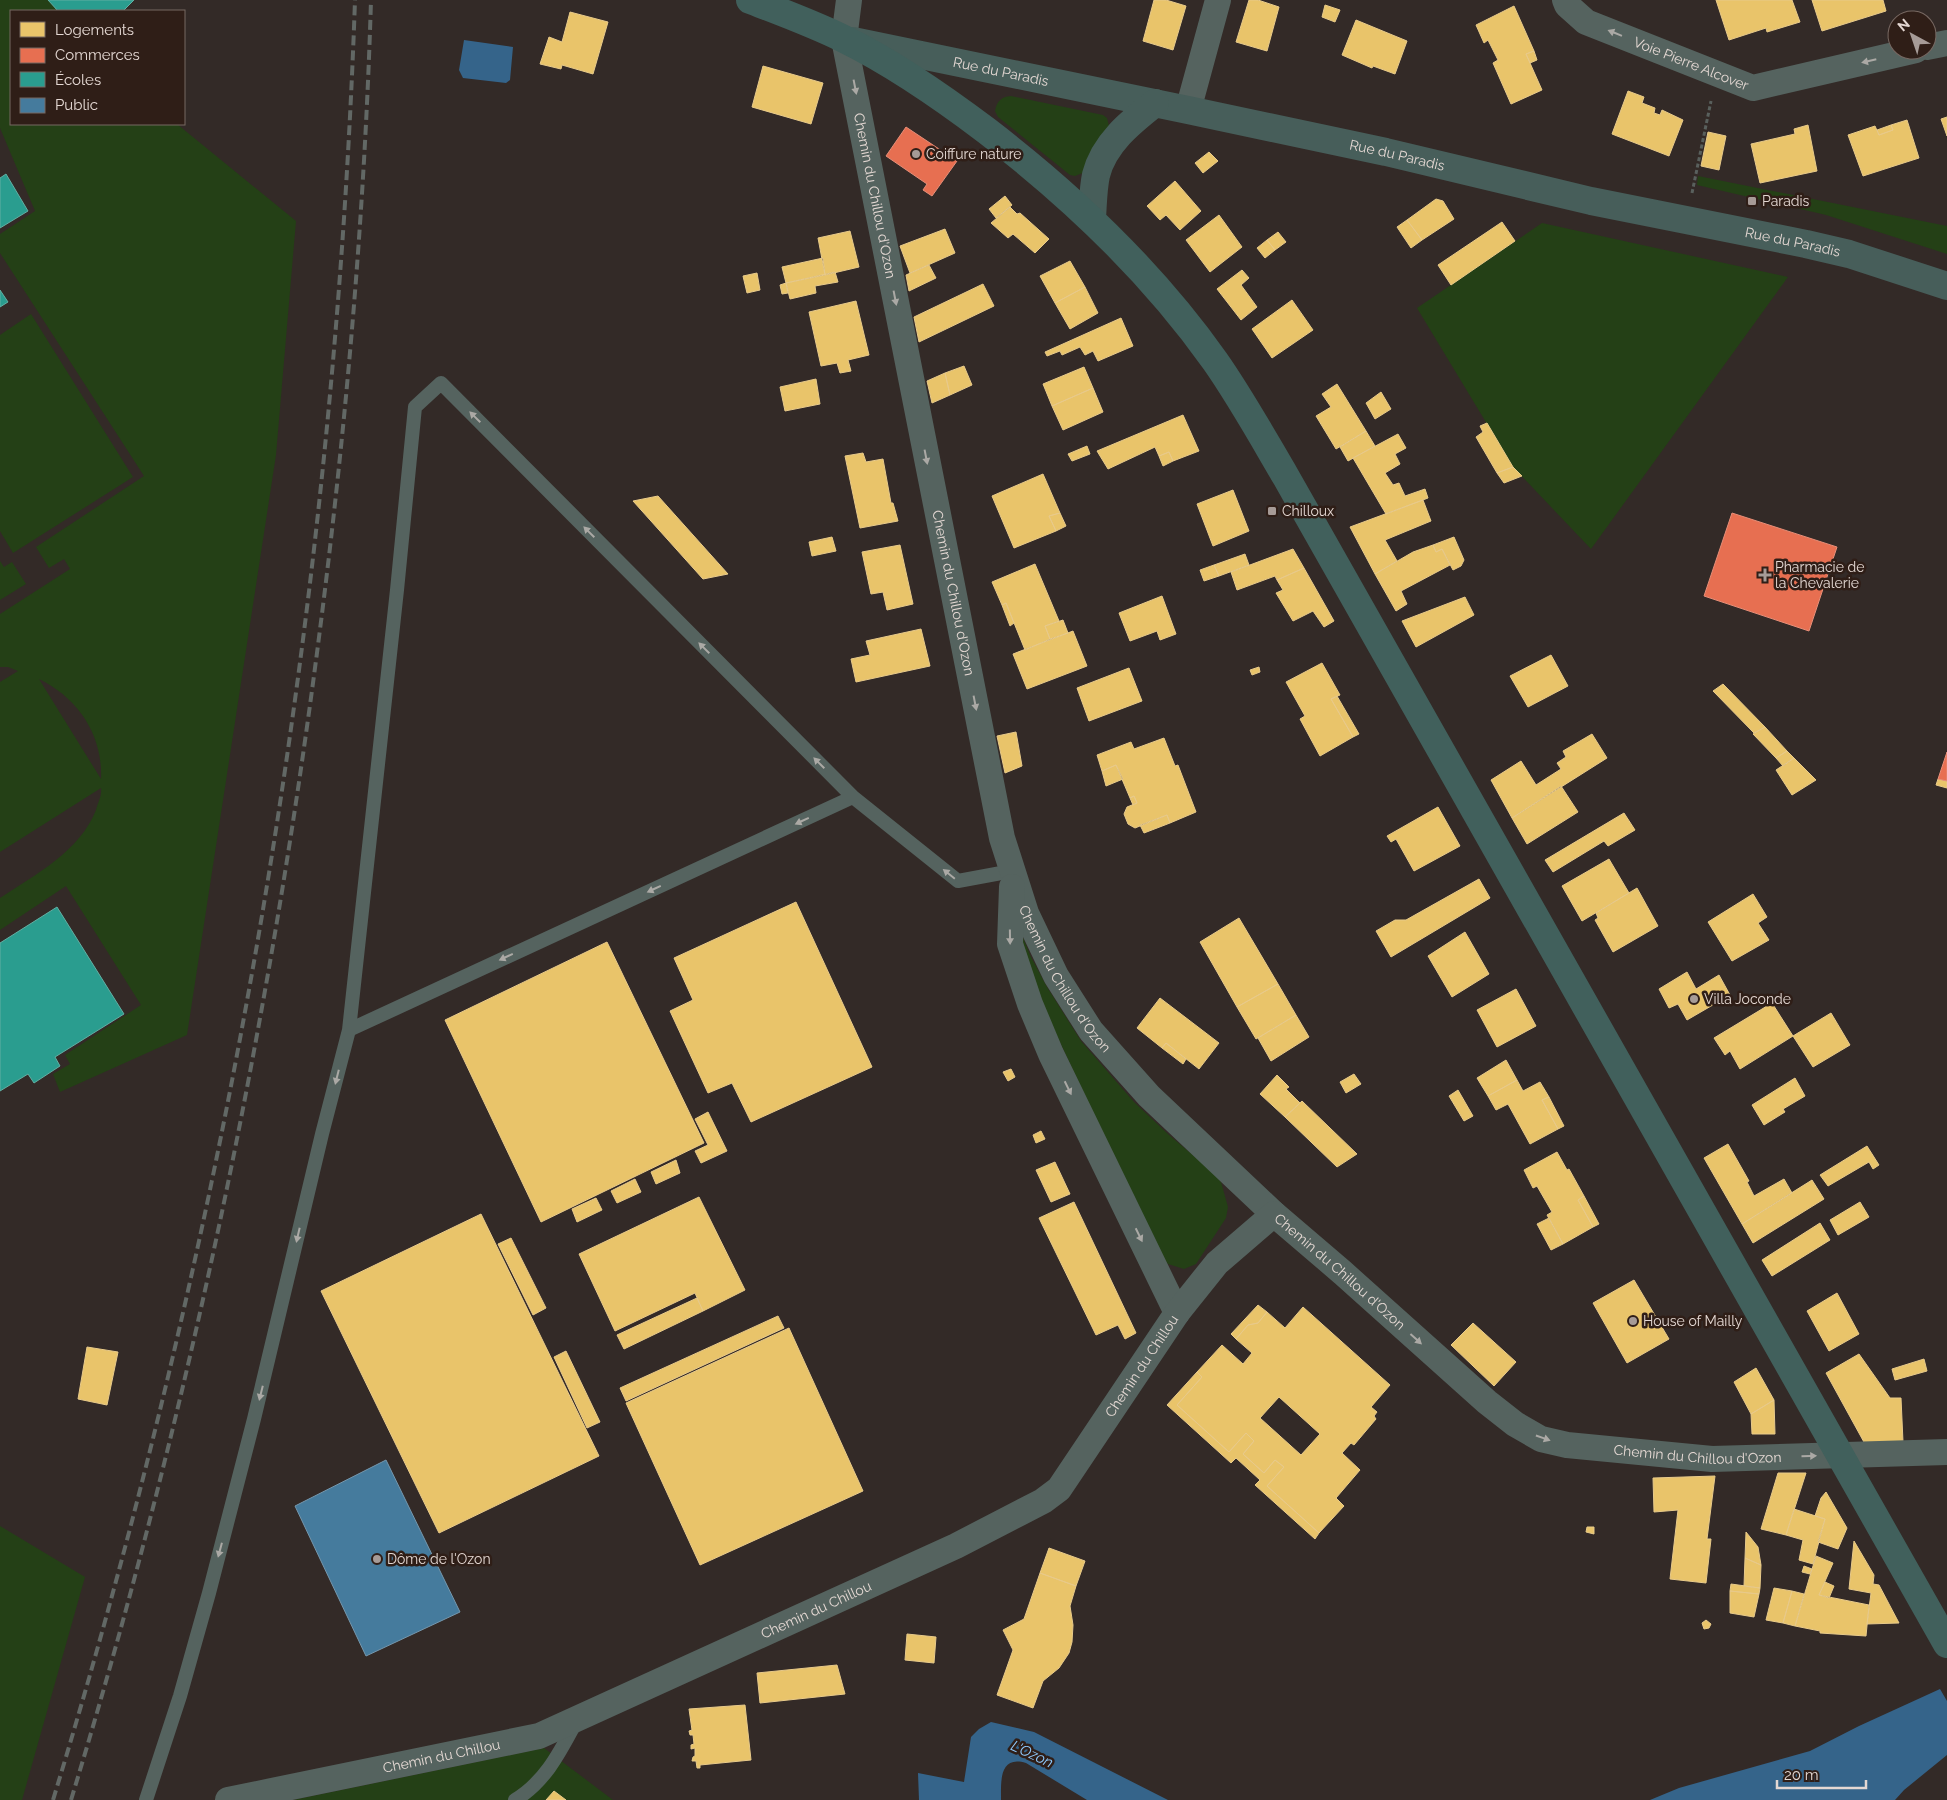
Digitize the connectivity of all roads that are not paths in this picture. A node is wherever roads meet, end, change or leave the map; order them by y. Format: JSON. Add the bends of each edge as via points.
{"nodes":[{"id":1,"x":750,"y":0,"type":"edge"},
{"id":2,"x":849,"y":0,"type":"edge"},
{"id":3,"x":1218,"y":0,"type":"edge"},
{"id":4,"x":1565,"y":0,"type":"edge"},
{"id":5,"x":844,"y":39,"type":"junction"},
{"id":6,"x":1887,"y":57,"type":"edge"},
{"id":7,"x":1155,"y":103,"type":"junction"},
{"id":8,"x":1188,"y":110,"type":"junction"},
{"id":9,"x":1092,"y":218,"type":"junction"},
{"id":10,"x":1947,"y":286,"type":"edge"},
{"id":11,"x":853,"y":797,"type":"junction"},
{"id":12,"x":1012,"y":871,"type":"junction"},
{"id":13,"x":349,"y":1030,"type":"junction"},
{"id":14,"x":1274,"y":1214,"type":"junction"},
{"id":15,"x":1177,"y":1313,"type":"junction"},
{"id":16,"x":1947,"y":1452,"type":"edge"},
{"id":17,"x":1840,"y":1456,"type":"junction"},
{"id":18,"x":1945,"y":1640,"type":"edge"},
{"id":19,"x":578,"y":1719,"type":"junction"},
{"id":20,"x":146,"y":1800,"type":"edge"},
{"id":21,"x":228,"y":1800,"type":"edge"},
{"id":22,"x":515,"y":1800,"type":"edge"}],
"edges":[{"from":1,"to":5,"type":"main road"},
{"from":2,"to":5,"type":"street","name":"Chemin du Chillou d'Ozon"},
{"from":3,"to":8,"type":"street"},
{"from":6,"to":4,"type":"street","name":"Voie Pierre Alcover","one_way":true,"via":[[1753,88],[1586,22],[1567,6]]},
{"from":5,"to":7,"type":"street","name":"Rue du Paradis"},
{"from":5,"to":9,"type":"main road","via":[[956,107],[1031,164]]},
{"from":5,"to":12,"type":"street","name":"Chemin du Chillou d'Ozon","one_way":true,"via":[[951,586],[1002,838]]},
{"from":7,"to":8,"type":"street","name":"Rue du Paradis"},
{"from":7,"to":9,"type":"street","via":[[1118,135],[1106,153],[1097,173]]},
{"from":8,"to":10,"type":"street","name":"Rue du Paradis","via":[[1386,152],[1591,201],[1849,254]]},
{"from":9,"to":17,"type":"main road","via":[[1172,306],[1215,360],[1248,412]]},
{"from":12,"to":11,"type":"lane","one_way":true,"via":[[958,881]]},
{"from":11,"to":13,"type":"lane","one_way":true},
{"from":11,"to":13,"type":"lane","one_way":true,"via":[[441,383],[415,407]]},
{"from":12,"to":14,"type":"street","name":"Chemin du Chillou d'Ozon","via":[[1026,913],[1056,976],[1091,1032],[1149,1096]]},
{"from":12,"to":15,"type":"street","one_way":true,"via":[[1010,944],[1030,1004],[1051,1054]]},
{"from":13,"to":20,"type":"lane","one_way":true,"via":[[209,1592]]},
{"from":14,"to":15,"type":"street","name":"Chemin du Chillou","via":[[1218,1263]]},
{"from":14,"to":17,"type":"street","name":"Chemin du Chillou d'Ozon","one_way":true,"via":[[1487,1402],[1515,1424],[1541,1438],[1567,1445],[1712,1459]]},
{"from":15,"to":19,"type":"street","name":"Chemin du Chillou","via":[[1059,1489],[1043,1501],[956,1546]]},
{"from":16,"to":17,"type":"street","name":"Chemin du Chillou d'Ozon"},
{"from":17,"to":18,"type":"main road"},
{"from":19,"to":21,"type":"street","name":"Chemin du Chillou","via":[[539,1736]]},
{"from":19,"to":22,"type":"lane","via":[[557,1758],[530,1791]]}]}
